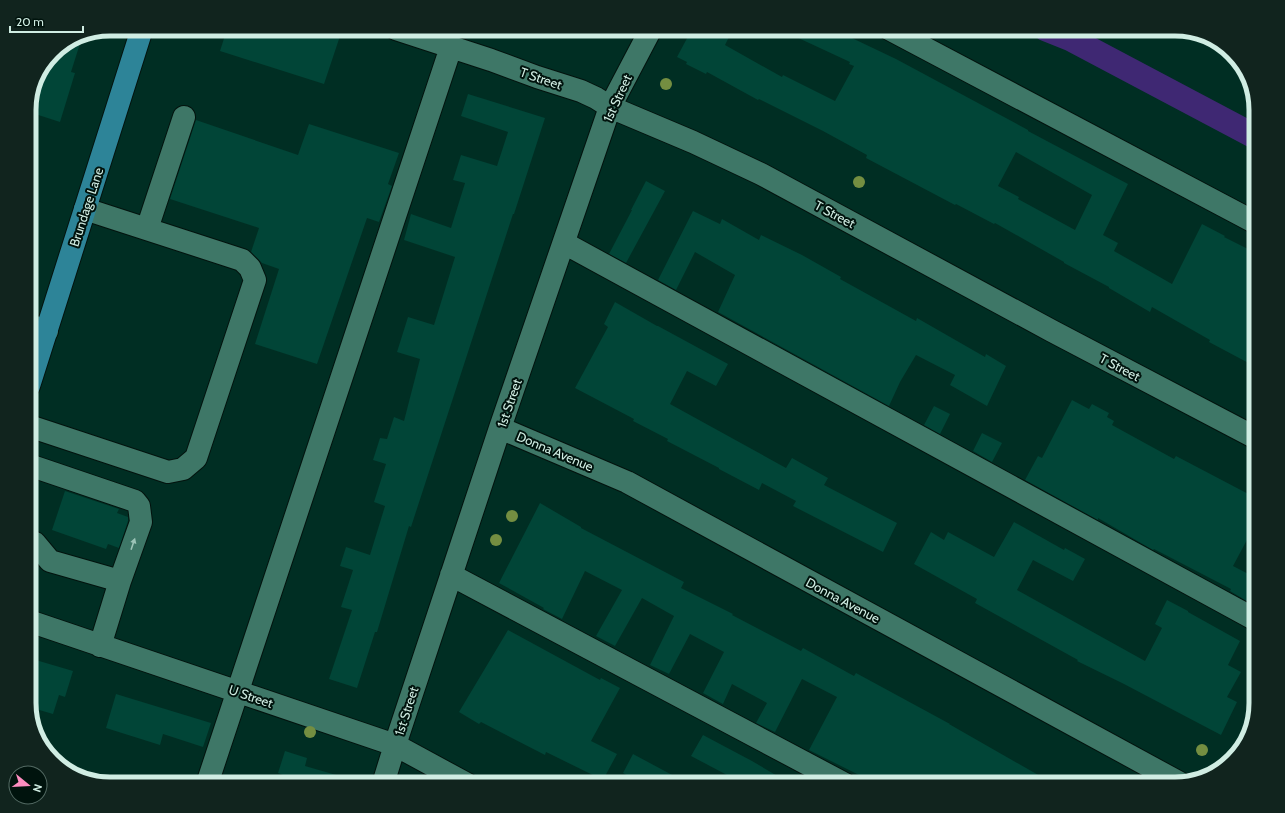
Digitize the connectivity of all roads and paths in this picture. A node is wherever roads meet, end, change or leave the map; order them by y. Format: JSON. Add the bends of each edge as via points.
{"nodes":[{"id":1,"x":140,"y":36,"type":"edge"},
{"id":2,"x":417,"y":36,"type":"edge"},
{"id":3,"x":647,"y":36,"type":"edge"},
{"id":4,"x":902,"y":36,"type":"edge"},
{"id":5,"x":451,"y":47,"type":"junction"},
{"id":6,"x":610,"y":107,"type":"junction"},
{"id":7,"x":184,"y":117,"type":"dead end"},
{"id":8,"x":85,"y":209,"type":"junction"},
{"id":9,"x":1249,"y":219,"type":"edge"},
{"id":10,"x":147,"y":229,"type":"junction"},
{"id":11,"x":564,"y":243,"type":"junction"},
{"id":12,"x":38,"y":328,"type":"edge"},
{"id":13,"x":36,"y":341,"type":"edge"},
{"id":14,"x":36,"y":428,"type":"edge"},
{"id":15,"x":500,"y":428,"type":"junction"},
{"id":16,"x":1249,"y":434,"type":"edge"},
{"id":17,"x":36,"y":467,"type":"edge"},
{"id":18,"x":64,"y":477,"type":"junction"},
{"id":19,"x":100,"y":494,"type":"junction"},
{"id":20,"x":36,"y":544,"type":"edge"},
{"id":21,"x":451,"y":574,"type":"junction"},
{"id":22,"x":120,"y":581,"type":"junction"},
{"id":23,"x":1249,"y":616,"type":"edge"},
{"id":24,"x":36,"y":623,"type":"edge"},
{"id":25,"x":100,"y":646,"type":"junction"},
{"id":26,"x":238,"y":692,"type":"junction"},
{"id":27,"x":395,"y":745,"type":"junction"},
{"id":28,"x":209,"y":777,"type":"edge"},
{"id":29,"x":385,"y":777,"type":"edge"},
{"id":30,"x":454,"y":777,"type":"edge"},
{"id":31,"x":832,"y":777,"type":"edge"},
{"id":32,"x":1169,"y":777,"type":"edge"}],
"edges":[{"from":1,"to":8,"type":"main road","name":"Brundage Lane"},
{"from":2,"to":5,"type":"street","name":"T Street"},
{"from":3,"to":6,"type":"street","name":"1st Street"},
{"from":4,"to":9,"type":"street"},
{"from":5,"to":6,"type":"street","name":"T Street","via":[[581,91]]},
{"from":5,"to":26,"type":"street"},
{"from":6,"to":11,"type":"street","name":"1st Street"},
{"from":6,"to":16,"type":"street","name":"T Street","via":[[762,174],[1038,324]]},
{"from":7,"to":10,"type":"street"},
{"from":8,"to":10,"type":"street"},
{"from":8,"to":12,"type":"main road","name":"Brundage Lane"},
{"from":10,"to":14,"type":"street","via":[[242,260],[250,268],[255,280],[196,458],[183,469],[168,472]]},
{"from":11,"to":15,"type":"street","name":"1st Street"},
{"from":11,"to":23,"type":"street"},
{"from":12,"to":13,"type":"main road","name":"Brundage Lane"},
{"from":15,"to":21,"type":"street","name":"1st Street"},
{"from":15,"to":32,"type":"street","name":"Donna Avenue","via":[[627,482]]},
{"from":17,"to":18,"type":"street"},
{"from":18,"to":19,"type":"street"},
{"from":18,"to":19,"type":"street","via":[[70,485]]},
{"from":22,"to":19,"type":"street","one_way":true,"via":[[141,522],[139,506],[135,501]]},
{"from":20,"to":22,"type":"street","via":[[50,561]]},
{"from":21,"to":27,"type":"street","name":"1st Street"},
{"from":21,"to":31,"type":"street"},
{"from":22,"to":25,"type":"street"},
{"from":24,"to":25,"type":"street","name":"U Street"},
{"from":25,"to":26,"type":"street","name":"U Street"},
{"from":26,"to":27,"type":"street","name":"U Street"},
{"from":26,"to":28,"type":"street"},
{"from":27,"to":29,"type":"street","name":"1st Street"},
{"from":27,"to":30,"type":"street","name":"U Street"}]}
